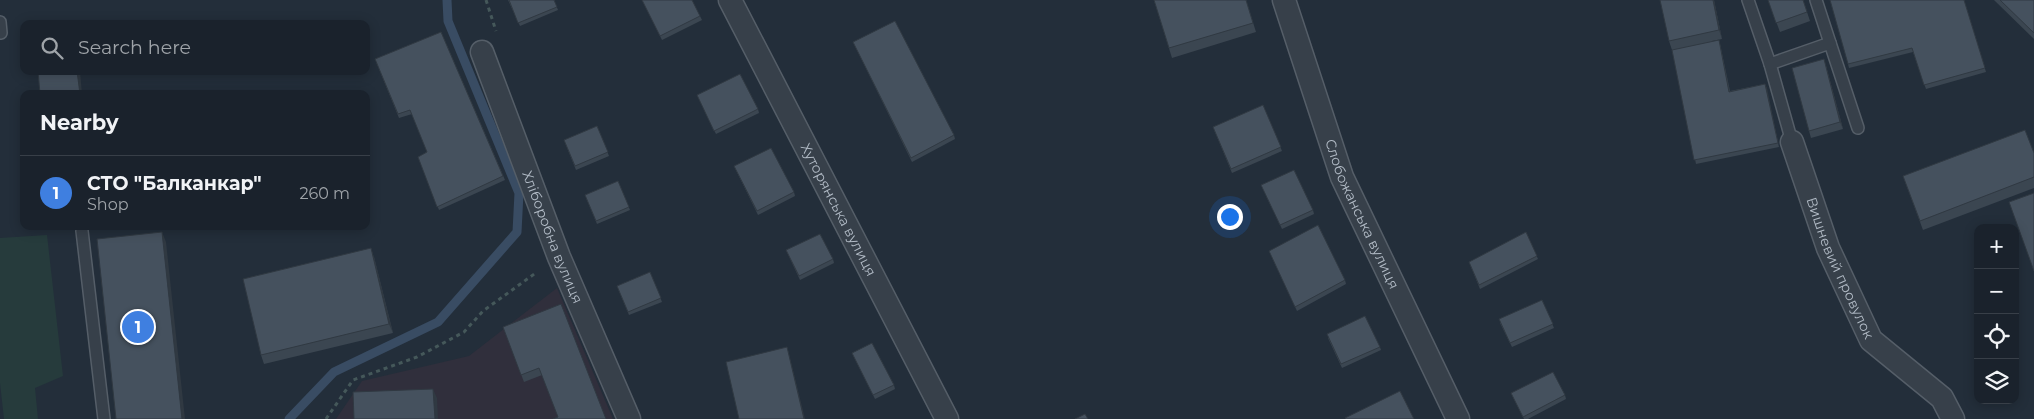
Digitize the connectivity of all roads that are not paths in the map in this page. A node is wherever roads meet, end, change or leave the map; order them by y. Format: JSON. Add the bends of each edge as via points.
{"nodes":[{"id":1,"x":730,"y":0,"type":"edge"},
{"id":2,"x":1284,"y":0,"type":"edge"},
{"id":3,"x":1748,"y":0,"type":"edge"},
{"id":4,"x":1816,"y":0,"type":"edge"},
{"id":5,"x":1830,"y":44,"type":"junction"},
{"id":6,"x":482,"y":52,"type":"dead end"},
{"id":7,"x":1770,"y":64,"type":"junction"},
{"id":8,"x":1858,"y":128,"type":"dead end"},
{"id":9,"x":1792,"y":142,"type":"joint"},
{"id":10,"x":82,"y":231,"type":"dead end"},
{"id":11,"x":104,"y":419,"type":"edge"},
{"id":12,"x":629,"y":419,"type":"edge"},
{"id":13,"x":947,"y":419,"type":"edge"},
{"id":14,"x":1458,"y":419,"type":"edge"},
{"id":15,"x":1954,"y":419,"type":"edge"}],
"edges":[{"from":1,"to":13,"type":"street","name":"Хуторянська вулиця"},
{"from":2,"to":14,"type":"street","name":"Слобожанська вулиця","via":[[1342,177]]},
{"from":3,"to":7,"type":"lane"},
{"from":4,"to":5,"type":"lane"},
{"from":5,"to":7,"type":"lane"},
{"from":5,"to":8,"type":"lane"},
{"from":6,"to":12,"type":"street","name":"Хліборобна вулиця","via":[[559,256]]},
{"from":7,"to":9,"type":"lane"},
{"from":9,"to":15,"type":"street","name":"Вишневий провулок","via":[[1828,248],[1871,340],[1942,398]]},
{"from":10,"to":11,"type":"lane"}]}
